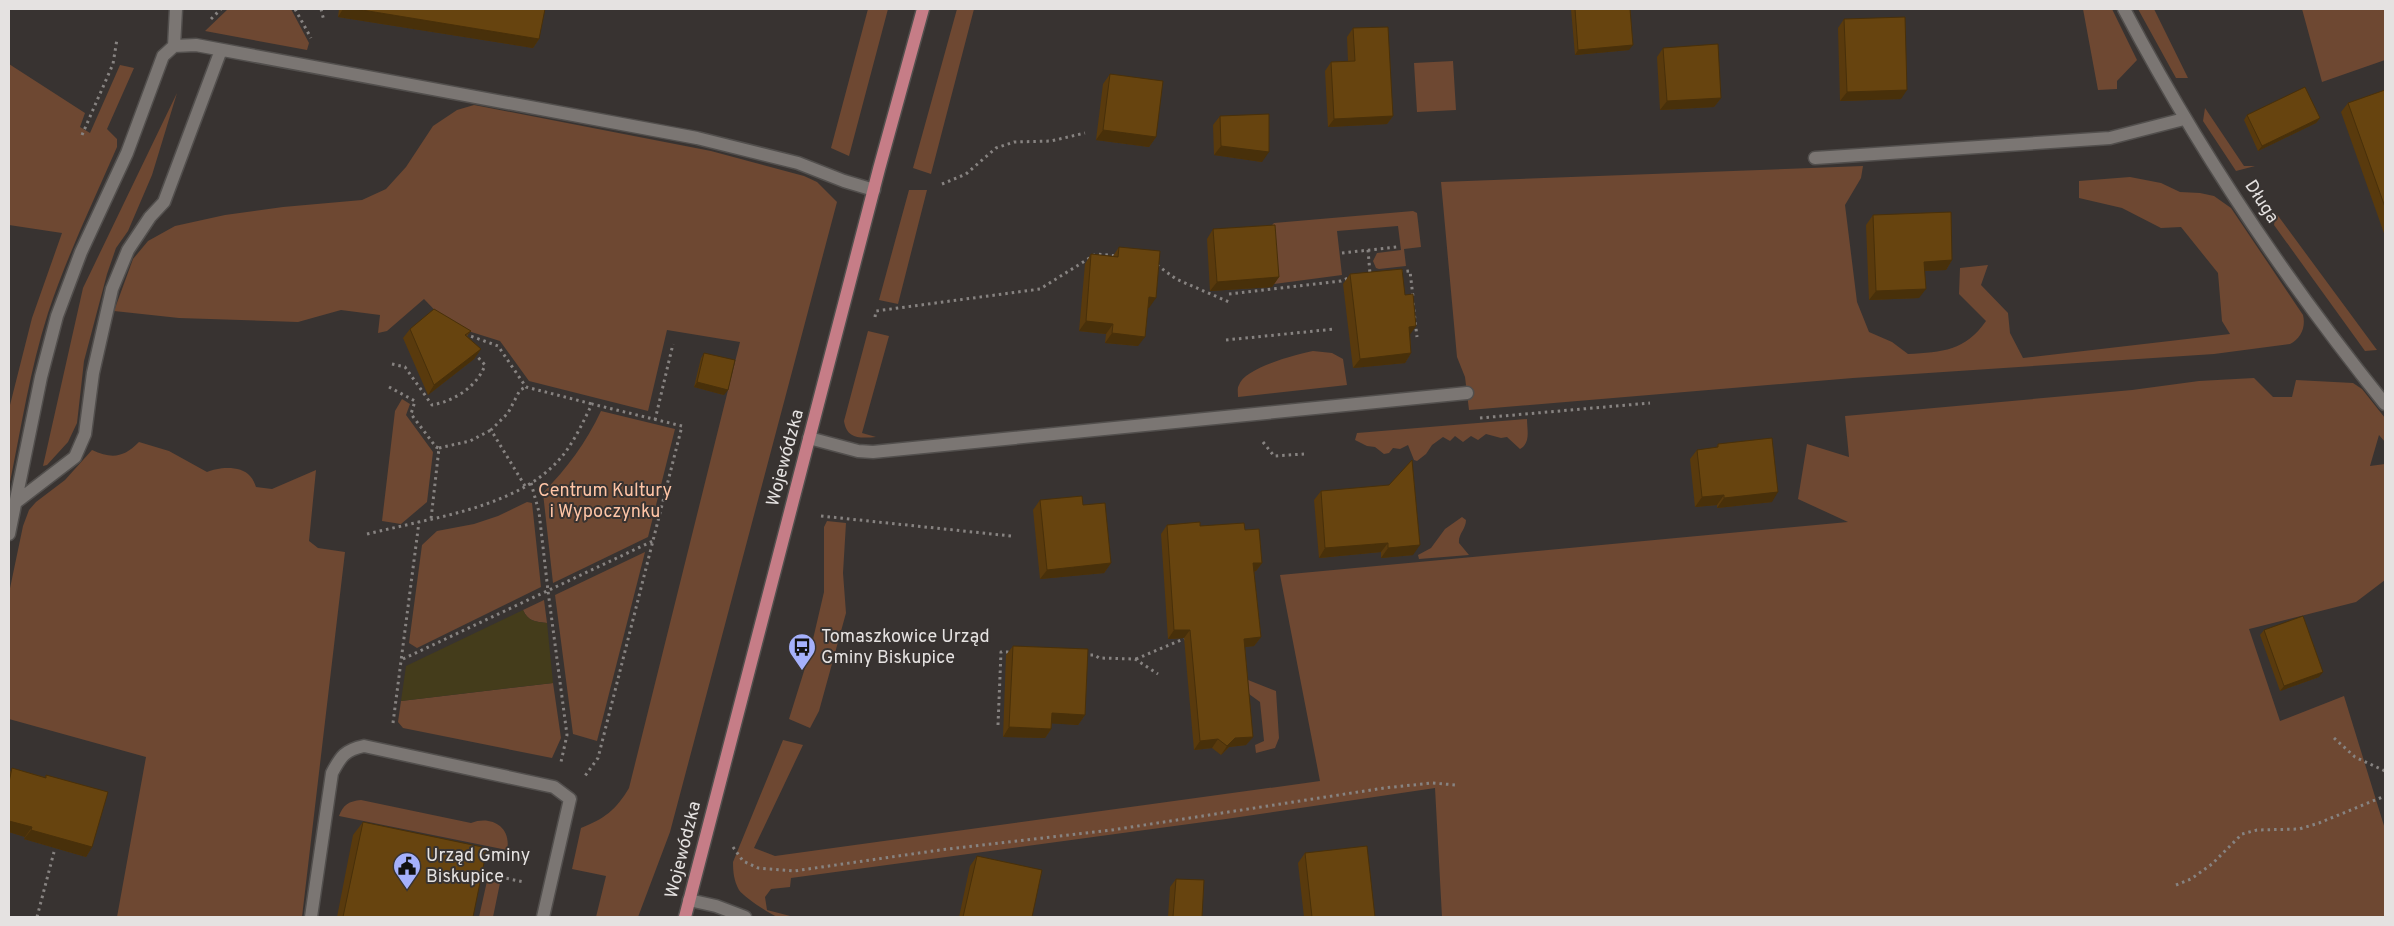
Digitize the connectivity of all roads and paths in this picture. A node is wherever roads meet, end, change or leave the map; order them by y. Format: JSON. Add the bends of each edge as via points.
{"nodes":[{"id":1,"x":176,"y":9,"type":"edge"},
{"id":2,"x":296,"y":9,"type":"edge"},
{"id":3,"x":321,"y":9,"type":"edge"},
{"id":4,"x":923,"y":9,"type":"edge"},
{"id":5,"x":2124,"y":9,"type":"edge"},
{"id":6,"x":324,"y":21,"type":"dead end"},
{"id":7,"x":117,"y":39,"type":"dead end"},
{"id":8,"x":314,"y":43,"type":"dead end"},
{"id":9,"x":174,"y":46,"type":"junction"},
{"id":10,"x":222,"y":50,"type":"junction"},
{"id":11,"x":2184,"y":119,"type":"junction"},
{"id":12,"x":1085,"y":133,"type":"dead end"},
{"id":13,"x":82,"y":135,"type":"dead end"},
{"id":14,"x":1815,"y":158,"type":"dead end"},
{"id":15,"x":942,"y":184,"type":"dead end"},
{"id":16,"x":874,"y":190,"type":"junction"},
{"id":17,"x":1397,"y":247,"type":"dead end"},
{"id":18,"x":1368,"y":250,"type":"junction"},
{"id":19,"x":1342,"y":253,"type":"dead end"},
{"id":20,"x":1122,"y":256,"type":"edge"},
{"id":21,"x":1155,"y":264,"type":"edge"},
{"id":22,"x":1394,"y":272,"type":"edge"},
{"id":23,"x":1378,"y":274,"type":"edge"},
{"id":24,"x":1370,"y":275,"type":"junction"},
{"id":25,"x":1362,"y":276,"type":"edge"},
{"id":26,"x":1354,"y":277,"type":"edge"},
{"id":27,"x":1229,"y":294,"type":"edge"},
{"id":28,"x":1229,"y":302,"type":"dead end"},
{"id":29,"x":875,"y":317,"type":"dead end"},
{"id":30,"x":1336,"y":329,"type":"dead end"},
{"id":31,"x":456,"y":331,"type":"edge"},
{"id":32,"x":460,"y":335,"type":"edge"},
{"id":33,"x":1417,"y":337,"type":"edge"},
{"id":34,"x":464,"y":340,"type":"edge"},
{"id":35,"x":1226,"y":340,"type":"dead end"},
{"id":36,"x":673,"y":344,"type":"dead end"},
{"id":37,"x":472,"y":350,"type":"edge"},
{"id":38,"x":392,"y":364,"type":"dead end"},
{"id":39,"x":388,"y":387,"type":"dead end"},
{"id":40,"x":526,"y":387,"type":"junction"},
{"id":41,"x":1467,"y":393,"type":"dead end"},
{"id":42,"x":592,"y":404,"type":"junction"},
{"id":43,"x":2385,"y":404,"type":"edge"},
{"id":44,"x":655,"y":420,"type":"junction"},
{"id":45,"x":491,"y":430,"type":"junction"},
{"id":46,"x":809,"y":438,"type":"junction"},
{"id":47,"x":1263,"y":442,"type":"dead end"},
{"id":48,"x":439,"y":448,"type":"junction"},
{"id":49,"x":1304,"y":454,"type":"dead end"},
{"id":50,"x":531,"y":483,"type":"junction"},
{"id":51,"x":525,"y":486,"type":"junction"},
{"id":52,"x":16,"y":502,"type":"junction"},
{"id":53,"x":821,"y":516,"type":"dead end"},
{"id":54,"x":431,"y":519,"type":"junction"},
{"id":55,"x":419,"y":522,"type":"junction"},
{"id":56,"x":9,"y":534,"type":"edge"},
{"id":57,"x":367,"y":534,"type":"dead end"},
{"id":58,"x":1011,"y":536,"type":"dead end"},
{"id":59,"x":655,"y":540,"type":"junction"},
{"id":60,"x":548,"y":592,"type":"junction"},
{"id":61,"x":1195,"y":634,"type":"edge"},
{"id":62,"x":1011,"y":652,"type":"edge"},
{"id":63,"x":1077,"y":654,"type":"edge"},
{"id":64,"x":403,"y":659,"type":"junction"},
{"id":65,"x":1135,"y":659,"type":"junction"},
{"id":66,"x":1158,"y":674,"type":"dead end"},
{"id":67,"x":998,"y":725,"type":"dead end"},
{"id":68,"x":2334,"y":738,"type":"dead end"},
{"id":69,"x":389,"y":751,"type":"junction"},
{"id":70,"x":2385,"y":771,"type":"edge"},
{"id":71,"x":1456,"y":785,"type":"dead end"},
{"id":72,"x":554,"y":787,"type":"junction"},
{"id":73,"x":2385,"y":796,"type":"edge"},
{"id":74,"x":570,"y":799,"type":"junction"},
{"id":75,"x":732,"y":846,"type":"dead end"},
{"id":76,"x":481,"y":849,"type":"edge"},
{"id":77,"x":486,"y":850,"type":"junction"},
{"id":78,"x":54,"y":852,"type":"edge"},
{"id":79,"x":484,"y":858,"type":"edge"},
{"id":80,"x":555,"y":864,"type":"junction"},
{"id":81,"x":482,"y":866,"type":"edge"},
{"id":82,"x":481,"y":873,"type":"junction"},
{"id":83,"x":479,"y":882,"type":"edge"},
{"id":84,"x":2176,"y":885,"type":"dead end"},
{"id":85,"x":550,"y":887,"type":"junction"},
{"id":86,"x":689,"y":900,"type":"junction"},
{"id":87,"x":37,"y":917,"type":"edge"},
{"id":88,"x":311,"y":917,"type":"edge"},
{"id":89,"x":543,"y":917,"type":"edge"},
{"id":90,"x":684,"y":917,"type":"edge"},
{"id":91,"x":745,"y":917,"type":"edge"}],
"edges":[{"from":1,"to":9,"type":"street"},
{"from":2,"to":8,"type":"path"},
{"from":3,"to":6,"type":"path"},
{"from":4,"to":16,"type":"main road","name":"Wojewódzka"},
{"from":5,"to":11,"type":"street","name":"Długa"},
{"from":7,"to":13,"type":"path","via":[[113,64]]},
{"from":9,"to":10,"type":"street","via":[[196,45]]},
{"from":9,"to":52,"type":"street","via":[[162,56],[127,153],[81,252],[57,316]]},
{"from":10,"to":16,"type":"street","via":[[697,138],[798,163],[844,182]]},
{"from":10,"to":52,"type":"street","via":[[164,202],[128,250],[112,288],[93,373],[85,434],[75,457]]},
{"from":11,"to":14,"type":"street","via":[[2110,138]]},
{"from":11,"to":43,"type":"street","name":"Długa","via":[[2335,341]]},
{"from":12,"to":15,"type":"path","via":[[1051,141],[1014,142],[996,148],[966,174]]},
{"from":16,"to":46,"type":"main road","name":"Wojewódzka"},
{"from":17,"to":18,"type":"path"},
{"from":18,"to":19,"type":"path"},
{"from":18,"to":24,"type":"path"},
{"from":20,"to":29,"type":"path","via":[[1096,254],[1040,290],[876,311]]},
{"from":21,"to":28,"type":"path","via":[[1176,279]]},
{"from":22,"to":33,"type":"path","via":[[1410,271]]},
{"from":23,"to":24,"type":"path"},
{"from":24,"to":25,"type":"path"},
{"from":26,"to":27,"type":"path"},
{"from":30,"to":35,"type":"path"},
{"from":31,"to":40,"type":"path","via":[[498,346]]},
{"from":32,"to":34,"type":"path"},
{"from":36,"to":44,"type":"path"},
{"from":37,"to":38,"type":"path","via":[[484,365],[481,376],[447,402],[432,405],[405,367]]},
{"from":39,"to":48,"type":"path","via":[[414,402],[411,414]]},
{"from":40,"to":42,"type":"path"},
{"from":40,"to":45,"type":"path","via":[[520,390],[508,413]]},
{"from":41,"to":46,"type":"street","via":[[873,452]]},
{"from":42,"to":44,"type":"path"},
{"from":42,"to":50,"type":"path","via":[[556,463]]},
{"from":44,"to":59,"type":"path","via":[[682,426]]},
{"from":45,"to":48,"type":"path","via":[[470,441]]},
{"from":45,"to":51,"type":"path"},
{"from":46,"to":86,"type":"main road","name":"Wojewódzka"},
{"from":47,"to":49,"type":"path","via":[[1274,456]]},
{"from":48,"to":54,"type":"path"},
{"from":50,"to":51,"type":"path"},
{"from":50,"to":60,"type":"path","via":[[539,512]]},
{"from":51,"to":54,"type":"path","via":[[501,499]]},
{"from":52,"to":56,"type":"street"},
{"from":53,"to":58,"type":"path"},
{"from":54,"to":55,"type":"path"},
{"from":55,"to":57,"type":"path"},
{"from":55,"to":64,"type":"path"},
{"from":59,"to":60,"type":"path"},
{"from":59,"to":74,"type":"path","via":[[598,758]]},
{"from":60,"to":64,"type":"path"},
{"from":60,"to":72,"type":"path","via":[[567,735]]},
{"from":61,"to":65,"type":"path"},
{"from":62,"to":67,"type":"path","via":[[1001,652]]},
{"from":63,"to":65,"type":"path"},
{"from":64,"to":69,"type":"path"},
{"from":65,"to":66,"type":"path"},
{"from":68,"to":70,"type":"path","via":[[2354,757]]},
{"from":69,"to":72,"type":"street"},
{"from":69,"to":88,"type":"street","via":[[364,746],[349,749],[332,773]]},
{"from":71,"to":75,"type":"path","via":[[1432,783],[1384,788],[1112,830],[921,852],[794,871],[758,868],[743,861]]},
{"from":72,"to":74,"type":"street"},
{"from":73,"to":84,"type":"path","via":[[2319,824],[2242,834],[2212,864]]},
{"from":74,"to":80,"type":"street"},
{"from":76,"to":77,"type":"path"},
{"from":77,"to":79,"type":"path"},
{"from":77,"to":80,"type":"path"},
{"from":78,"to":87,"type":"path"},
{"from":80,"to":85,"type":"street"},
{"from":81,"to":82,"type":"path"},
{"from":82,"to":83,"type":"path"},
{"from":82,"to":85,"type":"path"},
{"from":85,"to":89,"type":"street"},
{"from":86,"to":90,"type":"main road","name":"Wojewódzka"},
{"from":86,"to":91,"type":"street"}]}
